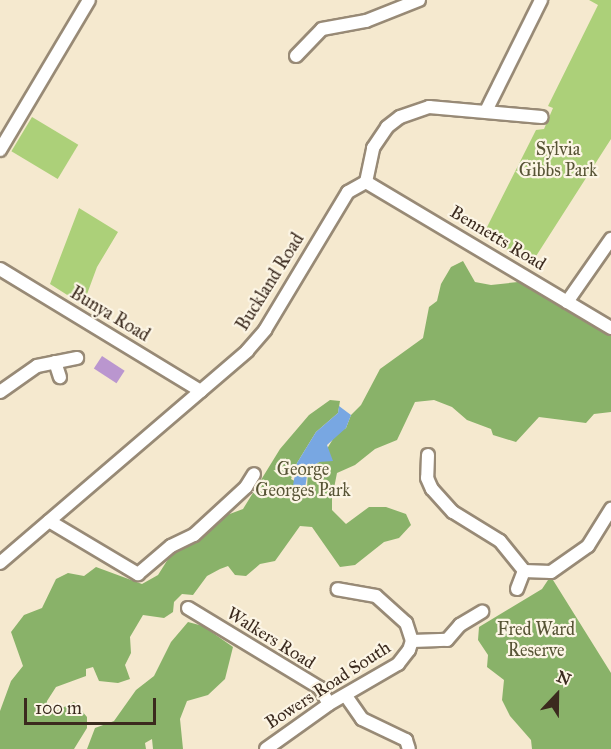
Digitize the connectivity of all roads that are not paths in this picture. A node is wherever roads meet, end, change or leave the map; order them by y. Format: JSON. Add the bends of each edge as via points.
{"nodes":[{"id":1,"x":89,"y":0,"type":"edge"},
{"id":2,"x":419,"y":0,"type":"edge"},
{"id":3,"x":541,"y":0,"type":"edge"},
{"id":4,"x":296,"y":56,"type":"dead end"},
{"id":5,"x":486,"y":111,"type":"junction"},
{"id":6,"x":542,"y":117,"type":"dead end"},
{"id":7,"x":0,"y":150,"type":"edge"},
{"id":8,"x":366,"y":182,"type":"junction"},
{"id":9,"x":611,"y":239,"type":"edge"},
{"id":10,"x":0,"y":269,"type":"edge"},
{"id":11,"x":567,"y":302,"type":"junction"},
{"id":12,"x":611,"y":328,"type":"edge"},
{"id":13,"x":77,"y":358,"type":"dead end"},
{"id":14,"x":55,"y":362,"type":"junction"},
{"id":15,"x":60,"y":377,"type":"dead end"},
{"id":16,"x":201,"y":391,"type":"junction"},
{"id":17,"x":0,"y":392,"type":"edge"},
{"id":18,"x":428,"y":455,"type":"dead end"},
{"id":19,"x":254,"y":474,"type":"dead end"},
{"id":20,"x":611,"y":509,"type":"edge"},
{"id":21,"x":49,"y":521,"type":"junction"},
{"id":22,"x":0,"y":563,"type":"edge"},
{"id":23,"x":524,"y":571,"type":"junction"},
{"id":24,"x":338,"y":589,"type":"dead end"},
{"id":25,"x":516,"y":589,"type":"dead end"},
{"id":26,"x":188,"y":608,"type":"dead end"},
{"id":27,"x":482,"y":612,"type":"dead end"},
{"id":28,"x":412,"y":641,"type":"junction"},
{"id":29,"x":346,"y":696,"type":"junction"},
{"id":30,"x":330,"y":704,"type":"junction"},
{"id":31,"x":266,"y":749,"type":"edge"},
{"id":32,"x":409,"y":749,"type":"edge"}],
"edges":[{"from":1,"to":7,"type":"street"},
{"from":2,"to":4,"type":"street","via":[[366,21],[322,29]]},
{"from":3,"to":5,"type":"street"},
{"from":5,"to":6,"type":"street"},
{"from":5,"to":8,"type":"street","via":[[429,107],[400,117],[387,127],[373,148]]},
{"from":8,"to":11,"type":"street","name":"Bennetts Road"},
{"from":8,"to":16,"type":"street","name":"Buckland Road","via":[[348,192],[265,330]]},
{"from":9,"to":11,"type":"street"},
{"from":10,"to":16,"type":"street","name":"Bunya Road"},
{"from":11,"to":12,"type":"street","name":"Bennetts Road"},
{"from":13,"to":14,"type":"street"},
{"from":14,"to":15,"type":"street"},
{"from":14,"to":17,"type":"street","via":[[37,366]]},
{"from":16,"to":21,"type":"street","name":"Buckland Road"},
{"from":18,"to":23,"type":"street","via":[[427,478],[432,489],[453,512],[500,541]]},
{"from":19,"to":21,"type":"street","via":[[246,487],[194,535],[171,546],[138,574]]},
{"from":20,"to":23,"type":"street","via":[[588,546],[551,572]]},
{"from":21,"to":22,"type":"street","name":"Buckland Road"},
{"from":23,"to":25,"type":"street"},
{"from":24,"to":28,"type":"street","name":"Bowers Road South","via":[[376,596],[406,623]]},
{"from":26,"to":30,"type":"street","name":"Walkers Road","via":[[320,688]]},
{"from":27,"to":28,"type":"street","via":[[460,625],[447,640]]},
{"from":28,"to":29,"type":"street","name":"Bowers Road South","via":[[403,660]]},
{"from":29,"to":30,"type":"street","name":"Bowers Road South"},
{"from":29,"to":32,"type":"street","via":[[362,719],[406,740]]},
{"from":30,"to":31,"type":"street","name":"Bowers Road South"}]}
